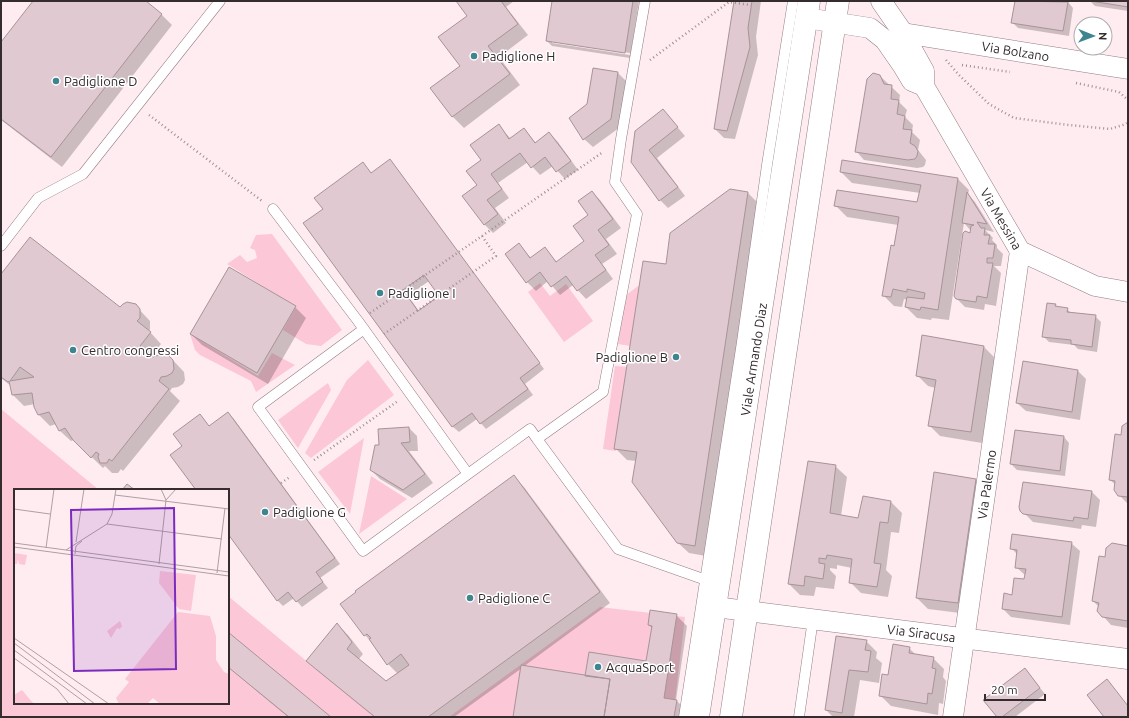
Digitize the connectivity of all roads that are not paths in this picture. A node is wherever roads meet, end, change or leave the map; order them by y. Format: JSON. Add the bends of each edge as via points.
{"nodes":[{"id":1,"x":220,"y":1,"type":"edge"},
{"id":2,"x":645,"y":1,"type":"edge"},
{"id":3,"x":838,"y":1,"type":"edge"},
{"id":4,"x":881,"y":1,"type":"edge"},
{"id":5,"x":803,"y":7,"type":"edge"},
{"id":6,"x":835,"y":22,"type":"junction"},
{"id":7,"x":903,"y":33,"type":"junction"},
{"id":8,"x":1128,"y":69,"type":"edge"},
{"id":9,"x":924,"y":86,"type":"junction"},
{"id":10,"x":273,"y":209,"type":"road end"},
{"id":11,"x":1,"y":246,"type":"edge"},
{"id":12,"x":1020,"y":251,"type":"junction"},
{"id":13,"x":1128,"y":292,"type":"edge"},
{"id":14,"x":361,"y":325,"type":"junction"},
{"id":15,"x":537,"y":439,"type":"junction"},
{"id":16,"x":468,"y":474,"type":"junction"},
{"id":17,"x":706,"y":580,"type":"junction"},
{"id":18,"x":715,"y":606,"type":"junction"},
{"id":19,"x":748,"y":610,"type":"junction"},
{"id":20,"x":813,"y":619,"type":"junction"},
{"id":21,"x":964,"y":638,"type":"junction"},
{"id":22,"x":1128,"y":659,"type":"edge"},
{"id":23,"x":684,"y":717,"type":"edge"},
{"id":24,"x":698,"y":717,"type":"edge"},
{"id":25,"x":731,"y":717,"type":"edge"},
{"id":26,"x":799,"y":717,"type":"edge"},
{"id":27,"x":953,"y":717,"type":"edge"}],
"edges":[{"from":1,"to":11,"type":"lane","via":[[83,174],[38,198]]},
{"from":2,"to":15,"type":"lane","via":[[615,182],[637,214],[603,392]]},
{"from":3,"to":6,"type":"main road"},
{"from":4,"to":7,"type":"street","name":"Via Messina"},
{"from":5,"to":6,"type":"street","name":"Via Messina"},
{"from":5,"to":17,"type":"lane","name":"Viale Armando Diaz","via":[[767,165]]},
{"from":5,"to":18,"type":"main road","name":"Viale Armando Diaz"},
{"from":6,"to":9,"type":"street","name":"Via Messina","via":[[870,28],[885,40],[912,81]]},
{"from":6,"to":19,"type":"main road"},
{"from":7,"to":8,"type":"street","name":"Via Bolzano"},
{"from":7,"to":9,"type":"street","name":"Via Messina","via":[[924,71]]},
{"from":9,"to":12,"type":"street","name":"Via Messina"},
{"from":10,"to":14,"type":"lane"},
{"from":12,"to":13,"type":"street","name":"Via Messina","via":[[1095,286]]},
{"from":12,"to":21,"type":"street","name":"Via Palermo"},
{"from":14,"to":16,"type":"lane"},
{"from":14,"to":16,"type":"lane","via":[[258,408],[363,551]]},
{"from":15,"to":16,"type":"lane","via":[[530,429]]},
{"from":15,"to":17,"type":"lane","via":[[618,549]]},
{"from":17,"to":23,"type":"lane","name":"Viale Armando Diaz"},
{"from":18,"to":19,"type":"street","name":"Via Siracusa"},
{"from":18,"to":24,"type":"main road","name":"Viale Armando Diaz"},
{"from":19,"to":20,"type":"street","name":"Via Siracusa"},
{"from":19,"to":25,"type":"main road"},
{"from":20,"to":21,"type":"street","name":"Via Siracusa"},
{"from":20,"to":26,"type":"lane"},
{"from":21,"to":22,"type":"street","name":"Via Siracusa"},
{"from":21,"to":27,"type":"street","name":"Via Palermo"}]}
